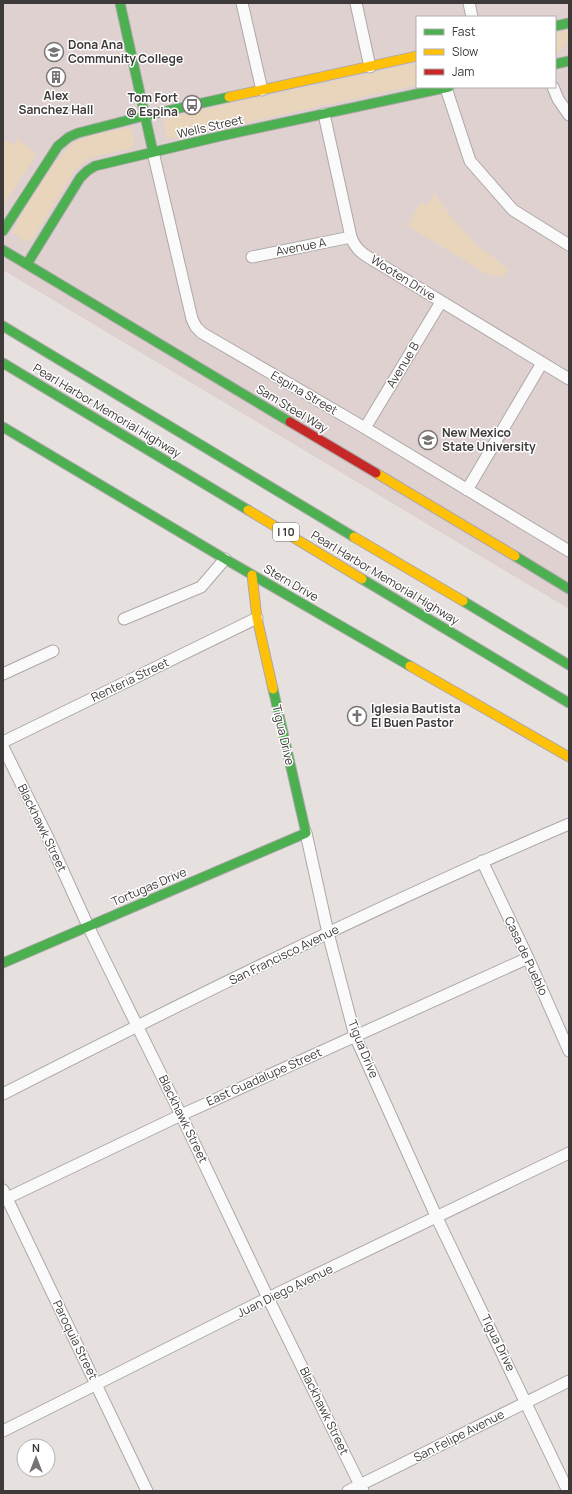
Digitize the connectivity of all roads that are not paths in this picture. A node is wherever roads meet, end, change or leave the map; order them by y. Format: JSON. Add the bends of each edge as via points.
{"nodes":[{"id":1,"x":120,"y":3,"type":"edge"},
{"id":2,"x":242,"y":3,"type":"edge"},
{"id":3,"x":356,"y":3,"type":"edge"},
{"id":4,"x":469,"y":3,"type":"edge"},
{"id":5,"x":472,"y":16,"type":"edge"},
{"id":6,"x":569,"y":23,"type":"edge"},
{"id":7,"x":556,"y":26,"type":"edge"},
{"id":8,"x":416,"y":56,"type":"edge"},
{"id":9,"x":569,"y":61,"type":"edge"},
{"id":10,"x":556,"y":64,"type":"edge"},
{"id":11,"x":370,"y":67,"type":"junction"},
{"id":12,"x":443,"y":88,"type":"edge"},
{"id":13,"x":448,"y":88,"type":"edge"},
{"id":14,"x":553,"y":88,"type":"edge"},
{"id":15,"x":262,"y":90,"type":"junction"},
{"id":16,"x":324,"y":114,"type":"junction"},
{"id":17,"x":569,"y":115,"type":"edge"},
{"id":18,"x":144,"y":116,"type":"junction"},
{"id":19,"x":153,"y":152,"type":"junction"},
{"id":20,"x":3,"y":231,"type":"edge"},
{"id":21,"x":351,"y":237,"type":"junction"},
{"id":22,"x":569,"y":245,"type":"edge"},
{"id":23,"x":3,"y":250,"type":"edge"},
{"id":24,"x":252,"y":257,"type":"dead end"},
{"id":25,"x":27,"y":264,"type":"junction"},
{"id":26,"x":441,"y":302,"type":"junction"},
{"id":27,"x":3,"y":326,"type":"edge"},
{"id":28,"x":3,"y":363,"type":"edge"},
{"id":29,"x":542,"y":363,"type":"junction"},
{"id":30,"x":569,"y":379,"type":"edge"},
{"id":31,"x":3,"y":427,"type":"edge"},
{"id":32,"x":365,"y":428,"type":"junction"},
{"id":33,"x":467,"y":490,"type":"junction"},
{"id":34,"x":569,"y":551,"type":"edge"},
{"id":35,"x":226,"y":559,"type":"junction"},
{"id":36,"x":252,"y":575,"type":"junction"},
{"id":37,"x":569,"y":589,"type":"edge"},
{"id":38,"x":257,"y":618,"type":"junction"},
{"id":39,"x":124,"y":619,"type":"dead end"},
{"id":40,"x":53,"y":651,"type":"dead end"},
{"id":41,"x":569,"y":665,"type":"edge"},
{"id":42,"x":3,"y":674,"type":"edge"},
{"id":43,"x":569,"y":703,"type":"edge"},
{"id":44,"x":3,"y":742,"type":"edge"},
{"id":45,"x":3,"y":747,"type":"edge"},
{"id":46,"x":569,"y":757,"type":"edge"},
{"id":47,"x":569,"y":824,"type":"edge"},
{"id":48,"x":306,"y":833,"type":"junction"},
{"id":49,"x":482,"y":861,"type":"junction"},
{"id":50,"x":88,"y":926,"type":"junction"},
{"id":51,"x":328,"y":933,"type":"junction"},
{"id":52,"x":528,"y":958,"type":"junction"},
{"id":53,"x":3,"y":963,"type":"edge"},
{"id":54,"x":138,"y":1026,"type":"junction"},
{"id":55,"x":355,"y":1036,"type":"junction"},
{"id":56,"x":569,"y":1051,"type":"edge"},
{"id":57,"x":3,"y":1094,"type":"edge"},
{"id":58,"x":181,"y":1115,"type":"junction"},
{"id":59,"x":569,"y":1153,"type":"edge"},
{"id":60,"x":4,"y":1196,"type":"edge"},
{"id":61,"x":437,"y":1218,"type":"junction"},
{"id":62,"x":268,"y":1298,"type":"junction"},
{"id":63,"x":569,"y":1381,"type":"edge"},
{"id":64,"x":96,"y":1384,"type":"junction"},
{"id":65,"x":527,"y":1402,"type":"junction"},
{"id":66,"x":3,"y":1431,"type":"edge"},
{"id":67,"x":361,"y":1488,"type":"edge"},
{"id":68,"x":147,"y":1491,"type":"edge"},
{"id":69,"x":348,"y":1491,"type":"edge"},
{"id":70,"x":568,"y":1491,"type":"edge"}],
"edges":[{"from":1,"to":18,"type":"main road"},
{"from":2,"to":15,"type":"street"},
{"from":3,"to":11,"type":"street"},
{"from":4,"to":5,"type":"street"},
{"from":6,"to":7,"type":"main road"},
{"from":8,"to":11,"type":"main road","name":"Wells Street"},
{"from":9,"to":10,"type":"main road"},
{"from":11,"to":15,"type":"main road","name":"Wells Street"},
{"from":12,"to":16,"type":"main road","name":"Wells Street"},
{"from":13,"to":22,"type":"street","via":[[470,161],[513,210]]},
{"from":14,"to":17,"type":"street"},
{"from":15,"to":18,"type":"main road","name":"Wells Street"},
{"from":16,"to":19,"type":"main road","name":"Wells Street"},
{"from":16,"to":21,"type":"street","name":"Wooten Drive"},
{"from":18,"to":19,"type":"main road"},
{"from":18,"to":20,"type":"main road","name":"Wells Street","via":[[88,129],[64,141],[53,153]]},
{"from":19,"to":25,"type":"main road","name":"Wells Street","via":[[102,164],[87,171],[80,178]]},
{"from":19,"to":32,"type":"street","name":"Espina Street","via":[[196,327],[202,333]]},
{"from":21,"to":24,"type":"street","name":"Avenue A"},
{"from":21,"to":26,"type":"street","name":"Wooten Drive","via":[[362,253]]},
{"from":23,"to":25,"type":"main road","name":"Sam Steel Way"},
{"from":25,"to":37,"type":"main road","name":"Sam Steel Way"},
{"from":26,"to":29,"type":"street","name":"Wooten Drive"},
{"from":26,"to":32,"type":"street","name":"Avenue B"},
{"from":27,"to":41,"type":"main road","name":"Pearl Harbor Memorial Highway","number":"I 10"},
{"from":28,"to":43,"type":"main road","name":"Pearl Harbor Memorial Highway","number":"I 10"},
{"from":29,"to":30,"type":"street","name":"Wooten Drive"},
{"from":29,"to":33,"type":"street"},
{"from":31,"to":35,"type":"main road","name":"Stern Drive"},
{"from":32,"to":33,"type":"street","name":"Espina Street"},
{"from":33,"to":34,"type":"street","name":"Espina Street"},
{"from":35,"to":36,"type":"main road","name":"Stern Drive"},
{"from":35,"to":39,"type":"street","via":[[201,587]]},
{"from":36,"to":38,"type":"main road","name":"Tigua Drive"},
{"from":36,"to":46,"type":"main road","name":"Stern Drive"},
{"from":38,"to":44,"type":"street","name":"Renteria Street"},
{"from":38,"to":48,"type":"main road","name":"Tigua Drive"},
{"from":40,"to":42,"type":"street"},
{"from":45,"to":50,"type":"street","name":"Blackhawk Street"},
{"from":47,"to":49,"type":"street","name":"San Francisco Avenue"},
{"from":48,"to":50,"type":"main road","name":"Tortugas Drive"},
{"from":48,"to":51,"type":"street","name":"Tigua Drive"},
{"from":49,"to":51,"type":"street","name":"San Francisco Avenue"},
{"from":49,"to":52,"type":"street","name":"Casa de Pueblo"},
{"from":50,"to":53,"type":"main road","name":"Tortugas Drive"},
{"from":50,"to":54,"type":"street","name":"Blackhawk Street"},
{"from":51,"to":54,"type":"street","name":"San Francisco Avenue"},
{"from":51,"to":55,"type":"street","name":"Tigua Drive"},
{"from":52,"to":55,"type":"street","name":"East Guadalupe Street"},
{"from":52,"to":56,"type":"street","name":"Casa de Pueblo"},
{"from":54,"to":57,"type":"street","name":"San Francisco Avenue"},
{"from":54,"to":58,"type":"street","name":"Blackhawk Street"},
{"from":55,"to":58,"type":"street","name":"East Guadalupe Street"},
{"from":55,"to":61,"type":"street","name":"Tigua Drive"},
{"from":58,"to":60,"type":"street","name":"East Guadalupe Street"},
{"from":58,"to":62,"type":"street","name":"Blackhawk Street"},
{"from":59,"to":61,"type":"street","name":"Juan Diego Avenue"},
{"from":60,"to":64,"type":"street","name":"Paroquia Street"},
{"from":61,"to":62,"type":"street","name":"Juan Diego Avenue"},
{"from":61,"to":65,"type":"street","name":"Tigua Drive"},
{"from":62,"to":64,"type":"street","name":"Juan Diego Avenue"},
{"from":62,"to":67,"type":"street","name":"Blackhawk Street"},
{"from":63,"to":65,"type":"street","name":"San Felipe Avenue"},
{"from":64,"to":66,"type":"street","name":"Juan Diego Avenue"},
{"from":64,"to":68,"type":"street","name":"Paroquia Street"},
{"from":65,"to":67,"type":"street","name":"San Felipe Avenue"},
{"from":65,"to":70,"type":"street","name":"Tigua Drive"},
{"from":67,"to":69,"type":"street","name":"San Felipe Avenue"}]}
